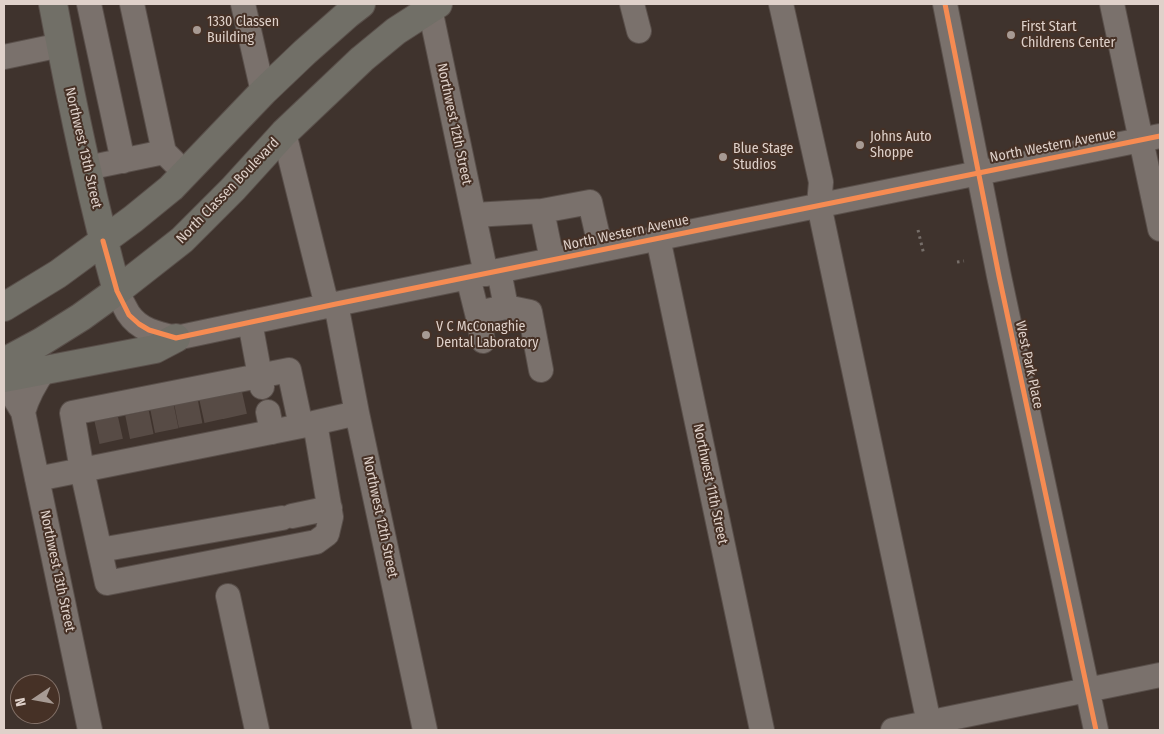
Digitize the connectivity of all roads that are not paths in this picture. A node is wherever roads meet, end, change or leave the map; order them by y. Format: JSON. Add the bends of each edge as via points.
{"nodes":[{"id":1,"x":53,"y":4,"type":"edge"},
{"id":2,"x":89,"y":4,"type":"edge"},
{"id":3,"x":132,"y":4,"type":"edge"},
{"id":4,"x":243,"y":4,"type":"edge"},
{"id":5,"x":361,"y":4,"type":"edge"},
{"id":6,"x":632,"y":4,"type":"edge"},
{"id":7,"x":781,"y":4,"type":"edge"},
{"id":8,"x":944,"y":4,"type":"edge"},
{"id":9,"x":1112,"y":4,"type":"edge"},
{"id":10,"x":432,"y":6,"type":"edge"},
{"id":11,"x":639,"y":31,"type":"dead end"},
{"id":12,"x":61,"y":45,"type":"junction"},
{"id":13,"x":4,"y":57,"type":"edge"},
{"id":14,"x":263,"y":92,"type":"junction"},
{"id":15,"x":284,"y":133,"type":"junction"},
{"id":16,"x":1151,"y":138,"type":"edge"},
{"id":17,"x":164,"y":152,"type":"junction"},
{"id":18,"x":123,"y":161,"type":"junction"},
{"id":19,"x":87,"y":168,"type":"junction"},
{"id":20,"x":979,"y":172,"type":"junction"},
{"id":21,"x":186,"y":173,"type":"junction"},
{"id":22,"x":820,"y":205,"type":"junction"},
{"id":23,"x":542,"y":211,"type":"junction"},
{"id":24,"x":474,"y":215,"type":"junction"},
{"id":25,"x":1160,"y":229,"type":"edge"},
{"id":26,"x":658,"y":238,"type":"junction"},
{"id":27,"x":103,"y":241,"type":"junction"},
{"id":28,"x":601,"y":250,"type":"junction"},
{"id":29,"x":552,"y":260,"type":"junction"},
{"id":30,"x":484,"y":274,"type":"junction"},
{"id":31,"x":116,"y":291,"type":"junction"},
{"id":32,"x":332,"y":305,"type":"junction"},
{"id":33,"x":4,"y":307,"type":"edge"},
{"id":34,"x":506,"y":307,"type":"junction"},
{"id":35,"x":477,"y":313,"type":"junction"},
{"id":36,"x":250,"y":322,"type":"junction"},
{"id":37,"x":176,"y":338,"type":"junction"},
{"id":38,"x":483,"y":341,"type":"dead end"},
{"id":39,"x":4,"y":362,"type":"edge"},
{"id":40,"x":45,"y":370,"type":"junction"},
{"id":41,"x":541,"y":370,"type":"dead end"},
{"id":42,"x":4,"y":378,"type":"edge"},
{"id":43,"x":262,"y":381,"type":"junction"},
{"id":44,"x":4,"y":385,"type":"edge"},
{"id":45,"x":23,"y":412,"type":"junction"},
{"id":46,"x":358,"y":413,"type":"junction"},
{"id":47,"x":308,"y":425,"type":"junction"},
{"id":48,"x":82,"y":470,"type":"junction"},
{"id":49,"x":37,"y":479,"type":"junction"},
{"id":50,"x":330,"y":508,"type":"junction"},
{"id":51,"x":100,"y":550,"type":"junction"},
{"id":52,"x":228,"y":596,"type":"dead end"},
{"id":53,"x":1160,"y":675,"type":"edge"},
{"id":54,"x":1087,"y":690,"type":"junction"},
{"id":55,"x":929,"y":723,"type":"junction"},
{"id":56,"x":90,"y":730,"type":"edge"},
{"id":57,"x":257,"y":730,"type":"edge"},
{"id":58,"x":425,"y":730,"type":"edge"},
{"id":59,"x":762,"y":730,"type":"edge"},
{"id":60,"x":893,"y":730,"type":"edge"},
{"id":61,"x":1096,"y":730,"type":"edge"}],
"edges":[{"from":1,"to":12,"type":"main road","name":"Northwest 13th Street"},
{"from":2,"to":18,"type":"street"},
{"from":3,"to":17,"type":"street"},
{"from":4,"to":14,"type":"street"},
{"from":5,"to":14,"type":"main road"},
{"from":6,"to":11,"type":"street"},
{"from":7,"to":22,"type":"street","via":[[821,182]]},
{"from":8,"to":20,"type":"street","name":"West Park Place"},
{"from":9,"to":16,"type":"street"},
{"from":10,"to":15,"type":"main road","name":"North Classen Boulevard","via":[[362,59]]},
{"from":10,"to":24,"type":"street","name":"Northwest 12th Street"},
{"from":12,"to":13,"type":"street"},
{"from":12,"to":19,"type":"main road","name":"Northwest 13th Street"},
{"from":14,"to":21,"type":"main road"},
{"from":15,"to":31,"type":"main road","name":"North Classen Boulevard","via":[[182,240]]},
{"from":15,"to":32,"type":"street","name":"Northwest 12th Street"},
{"from":16,"to":20,"type":"street","name":"North Western Avenue"},
{"from":16,"to":25,"type":"street"},
{"from":17,"to":18,"type":"street"},
{"from":17,"to":21,"type":"street"},
{"from":18,"to":19,"type":"street"},
{"from":19,"to":27,"type":"main road","name":"Northwest 13th Street"},
{"from":20,"to":22,"type":"street","name":"North Western Avenue"},
{"from":20,"to":54,"type":"street","name":"West Park Place"},
{"from":21,"to":27,"type":"main road"},
{"from":22,"to":26,"type":"street","name":"North Western Avenue"},
{"from":22,"to":55,"type":"street"},
{"from":23,"to":24,"type":"street"},
{"from":23,"to":28,"type":"street","via":[[590,202]]},
{"from":23,"to":29,"type":"street"},
{"from":24,"to":30,"type":"street","name":"Northwest 12th Street"},
{"from":26,"to":28,"type":"street","name":"North Western Avenue"},
{"from":26,"to":59,"type":"street","name":"Northwest 11th Street"},
{"from":27,"to":31,"type":"main road","name":"Northwest 13th Street"},
{"from":27,"to":33,"type":"main road"},
{"from":28,"to":29,"type":"street","name":"North Western Avenue"},
{"from":29,"to":30,"type":"street","name":"North Western Avenue"},
{"from":30,"to":32,"type":"street","name":"North Western Avenue"},
{"from":30,"to":34,"type":"street"},
{"from":30,"to":35,"type":"street"},
{"from":31,"to":37,"type":"street","name":"North Western Avenue","via":[[129,315],[139,324],[157,334]]},
{"from":31,"to":39,"type":"main road","name":"North Classen Boulevard","via":[[42,342]]},
{"from":32,"to":36,"type":"street","name":"North Western Avenue"},
{"from":32,"to":46,"type":"street","name":"Northwest 12th Street"},
{"from":34,"to":35,"type":"street"},
{"from":34,"to":41,"type":"street","via":[[530,312]]},
{"from":35,"to":38,"type":"street"},
{"from":36,"to":37,"type":"street","name":"North Western Avenue"},
{"from":36,"to":43,"type":"street"},
{"from":37,"to":40,"type":"main road","via":[[155,349]]},
{"from":40,"to":42,"type":"main road"},
{"from":40,"to":45,"type":"street","via":[[27,397]]},
{"from":43,"to":47,"type":"street","via":[[289,370]]},
{"from":43,"to":48,"type":"street","via":[[135,407],[72,413]]},
{"from":44,"to":45,"type":"street","name":"Northwest 13th Street"},
{"from":45,"to":49,"type":"street","name":"Northwest 13th Street"},
{"from":46,"to":47,"type":"street"},
{"from":46,"to":58,"type":"street","name":"Northwest 12th Street"},
{"from":47,"to":48,"type":"street","via":[[270,422],[113,454]]},
{"from":47,"to":50,"type":"street"},
{"from":48,"to":49,"type":"street"},
{"from":48,"to":51,"type":"street"},
{"from":49,"to":56,"type":"street","name":"Northwest 13th Street"},
{"from":50,"to":51,"type":"street"},
{"from":50,"to":51,"type":"street","via":[[327,534],[316,542],[107,583]]},
{"from":52,"to":57,"type":"street"},
{"from":53,"to":54,"type":"street"},
{"from":54,"to":55,"type":"street"},
{"from":54,"to":61,"type":"street","name":"West Park Place"},
{"from":55,"to":60,"type":"street"}]}
